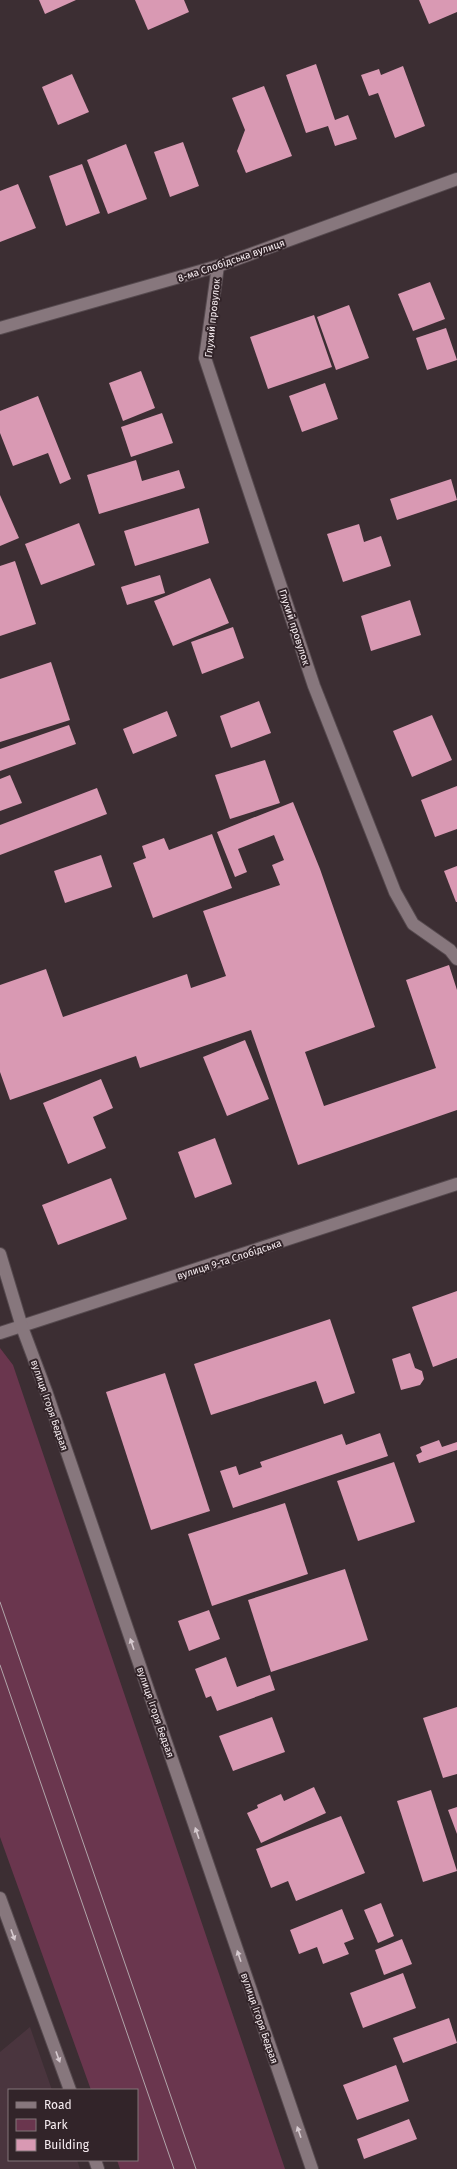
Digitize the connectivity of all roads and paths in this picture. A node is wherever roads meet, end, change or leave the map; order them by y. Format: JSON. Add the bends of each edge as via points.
{"nodes":[{"id":1,"x":457,"y":178,"type":"edge"},
{"id":2,"x":218,"y":266,"type":"junction"},
{"id":3,"x":0,"y":328,"type":"edge"},
{"id":4,"x":457,"y":959,"type":"edge"},
{"id":5,"x":457,"y":1184,"type":"edge"},
{"id":6,"x":0,"y":1254,"type":"edge"},
{"id":7,"x":22,"y":1327,"type":"junction"},
{"id":8,"x":0,"y":1333,"type":"edge"},
{"id":9,"x":0,"y":1898,"type":"edge"},
{"id":10,"x":70,"y":2089,"type":"edge"},
{"id":11,"x":312,"y":2169,"type":"edge"}],
"edges":[{"from":1,"to":2,"type":"street","name":"8-ма Слобідська вулиця"},
{"from":2,"to":3,"type":"street","name":"8-ма Слобідська вулиця"},
{"from":2,"to":4,"type":"street","name":"Глухий провулок","via":[[205,358],[314,686],[394,892],[413,924],[450,950]]},
{"from":5,"to":7,"type":"street","name":"вулиця 9-та Слобідська"},
{"from":6,"to":7,"type":"street","name":"вулиця Ігоря Бедзая"},
{"from":7,"to":8,"type":"street","name":"вулиця 9-та Слобідська"},
{"from":11,"to":7,"type":"street","name":"вулиця Ігоря Бедзая","one_way":true,"via":[[49,1399]]},
{"from":9,"to":10,"type":"street","one_way":true}]}
